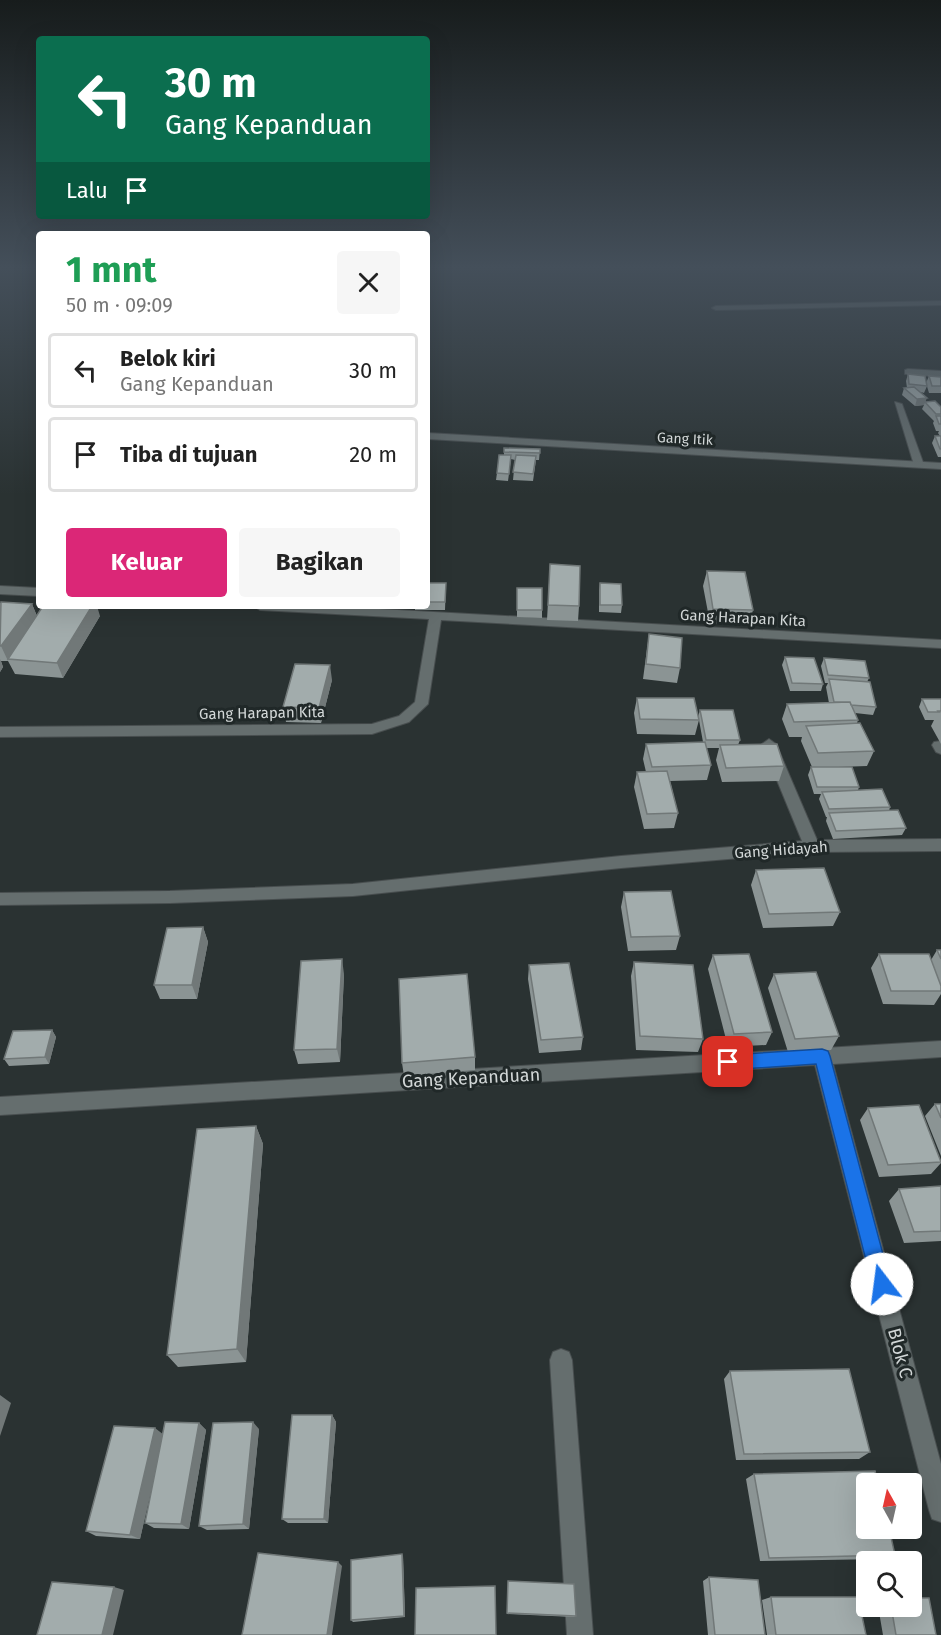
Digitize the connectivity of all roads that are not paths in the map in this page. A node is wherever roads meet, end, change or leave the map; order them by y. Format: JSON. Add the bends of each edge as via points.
{"nodes":[{"id":1,"x":908,"y":372,"type":"edge"},
{"id":2,"x":941,"y":374,"type":"edge"},
{"id":3,"x":898,"y":404,"type":"dead end"},
{"id":4,"x":430,"y":436,"type":"edge"},
{"id":5,"x":919,"y":465,"type":"junction"},
{"id":6,"x":941,"y":466,"type":"edge"},
{"id":7,"x":0,"y":590,"type":"edge"},
{"id":8,"x":36,"y":592,"type":"edge"},
{"id":9,"x":308,"y":609,"type":"edge"},
{"id":10,"x":435,"y":617,"type":"junction"},
{"id":11,"x":941,"y":644,"type":"edge"},
{"id":12,"x":2,"y":735,"type":"edge"},
{"id":13,"x":769,"y":744,"type":"edge"},
{"id":14,"x":941,"y":845,"type":"edge"},
{"id":15,"x":812,"y":846,"type":"junction"},
{"id":16,"x":0,"y":898,"type":"edge"},
{"id":17,"x":941,"y":1049,"type":"edge"},
{"id":18,"x":822,"y":1056,"type":"junction"},
{"id":19,"x":0,"y":1106,"type":"edge"},
{"id":20,"x":561,"y":1360,"type":"dead end"},
{"id":21,"x":941,"y":1510,"type":"edge"},
{"id":22,"x":580,"y":1635,"type":"edge"}],
"edges":[{"from":1,"to":2,"type":"street"},
{"from":3,"to":5,"type":"lane"},
{"from":4,"to":5,"type":"street","name":"Gang Itik"},
{"from":5,"to":6,"type":"street","name":"Gang Itik"},
{"from":7,"to":8,"type":"street"},
{"from":9,"to":10,"type":"street","name":"Gang Harapan Kita"},
{"from":10,"to":11,"type":"street","name":"Gang Harapan Kita"},
{"from":10,"to":12,"type":"street","name":"Gang Harapan Kita","via":[[421,704],[404,719],[372,729]]},
{"from":13,"to":15,"type":"street"},
{"from":14,"to":15,"type":"street","name":"Gang Hidayah"},
{"from":15,"to":16,"type":"street","name":"Gang Hidayah","via":[[353,890]]},
{"from":17,"to":18,"type":"street","name":"Gang Kepanduan"},
{"from":18,"to":19,"type":"street","name":"Gang Kepanduan"},
{"from":18,"to":21,"type":"street","name":"Blok C"},
{"from":20,"to":22,"type":"street"}]}
